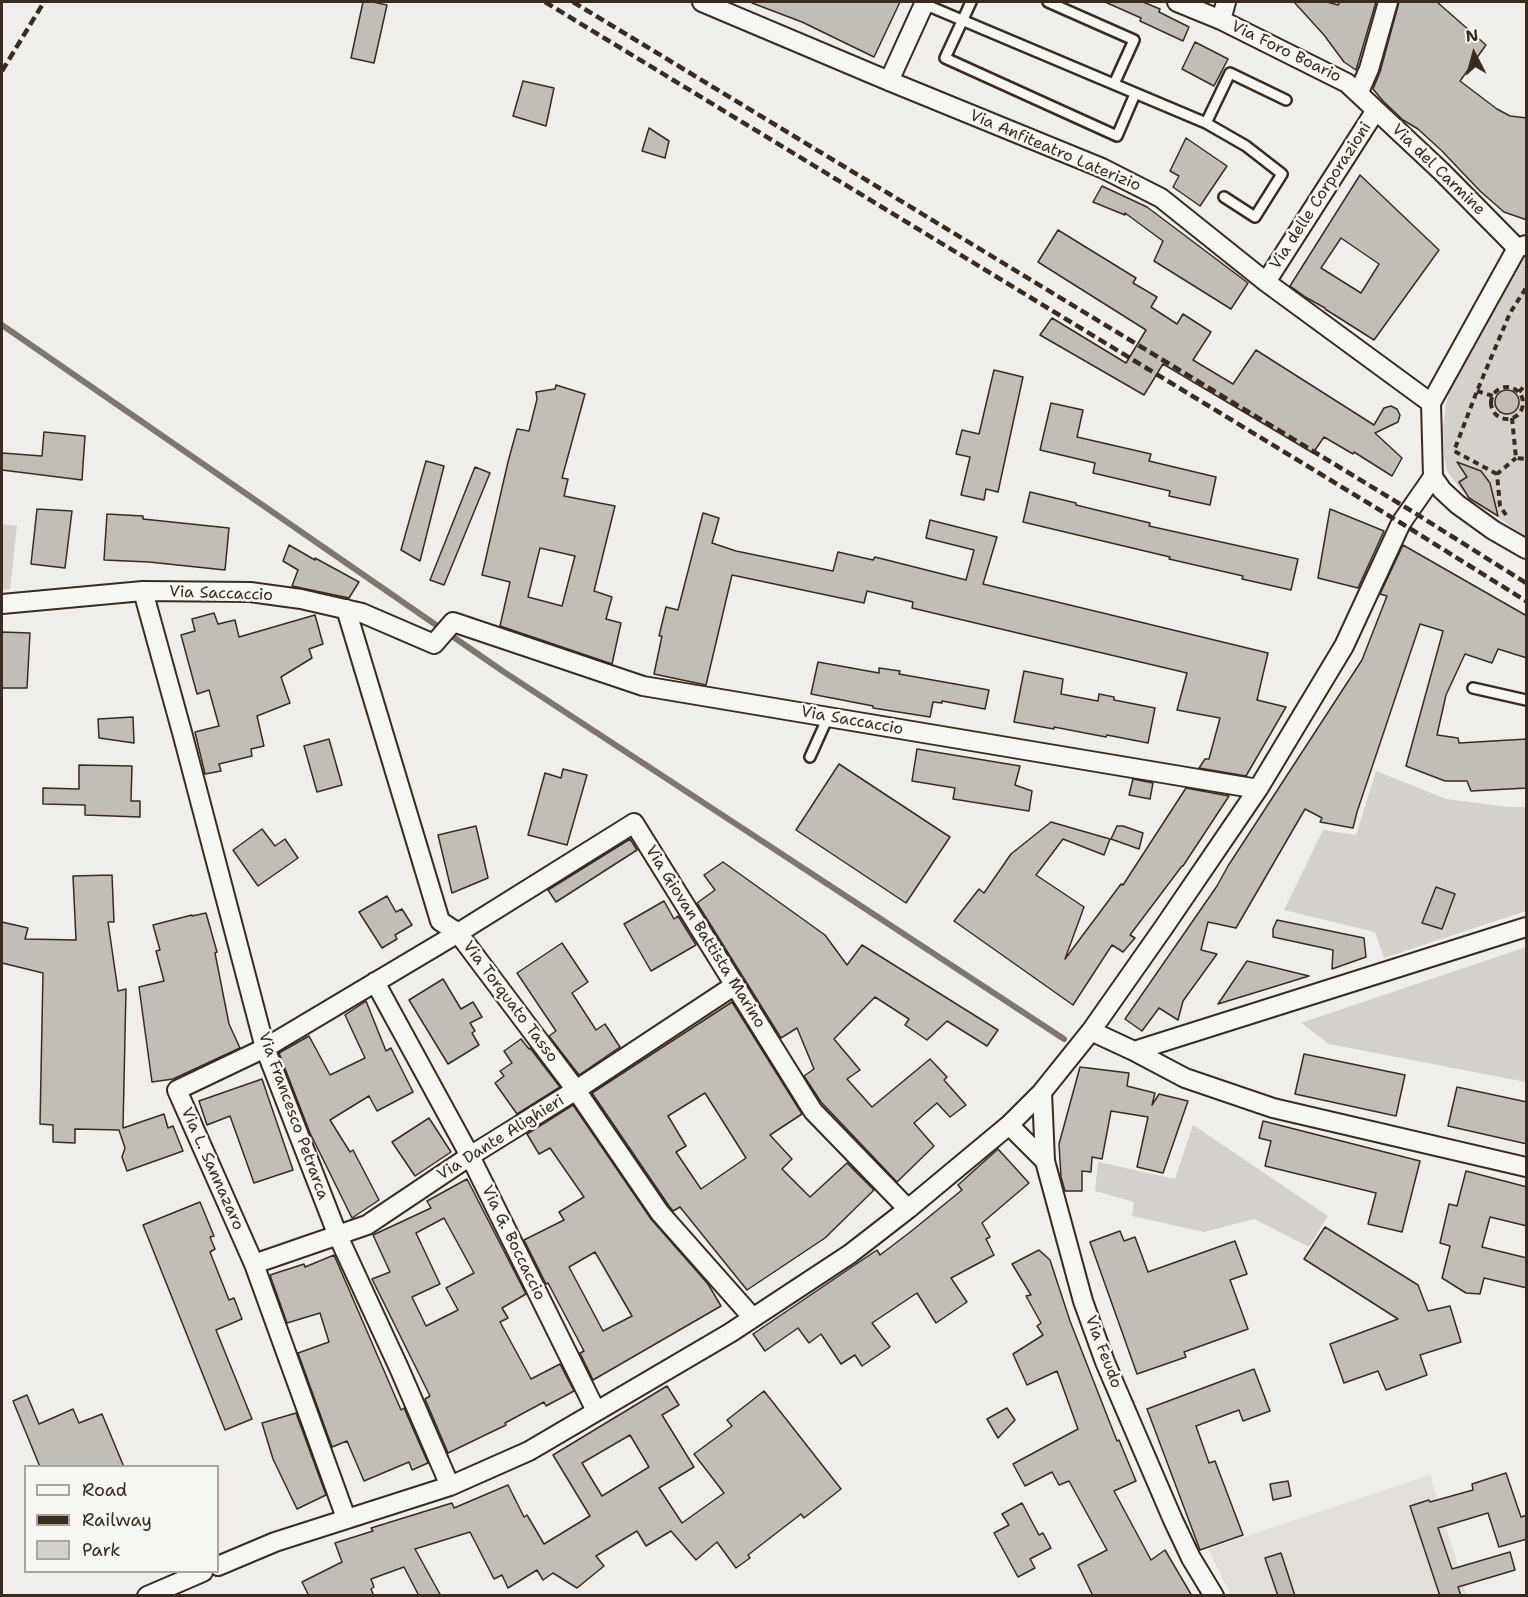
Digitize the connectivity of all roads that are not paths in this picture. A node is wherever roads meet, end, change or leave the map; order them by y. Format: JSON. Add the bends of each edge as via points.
{"nodes":[{"id":1,"x":702,"y":2,"type":"edge"},
{"id":2,"x":971,"y":2,"type":"edge"},
{"id":3,"x":1048,"y":2,"type":"edge"},
{"id":4,"x":1178,"y":2,"type":"edge"},
{"id":5,"x":1226,"y":2,"type":"edge"},
{"id":6,"x":1388,"y":2,"type":"edge"},
{"id":7,"x":924,"y":3,"type":"edge"},
{"id":8,"x":962,"y":20,"type":"junction"},
{"id":9,"x":1221,"y":20,"type":"junction"},
{"id":10,"x":890,"y":81,"type":"junction"},
{"id":11,"x":1114,"y":84,"type":"junction"},
{"id":12,"x":1359,"y":92,"type":"junction"},
{"id":13,"x":1135,"y":94,"type":"junction"},
{"id":14,"x":1286,"y":100,"type":"dead end"},
{"id":15,"x":1376,"y":110,"type":"junction"},
{"id":16,"x":1206,"y":123,"type":"junction"},
{"id":17,"x":1224,"y":197,"type":"dead end"},
{"id":18,"x":1522,"y":247,"type":"edge"},
{"id":19,"x":1266,"y":282,"type":"junction"},
{"id":20,"x":1431,"y":403,"type":"junction"},
{"id":21,"x":1433,"y":477,"type":"junction"},
{"id":22,"x":1527,"y":549,"type":"edge"},
{"id":23,"x":143,"y":591,"type":"junction"},
{"id":24,"x":2,"y":604,"type":"edge"},
{"id":25,"x":346,"y":609,"type":"junction"},
{"id":26,"x":1473,"y":688,"type":"dead end"},
{"id":27,"x":1527,"y":700,"type":"edge"},
{"id":28,"x":828,"y":717,"type":"junction"},
{"id":29,"x":810,"y":757,"type":"dead end"},
{"id":30,"x":1258,"y":789,"type":"junction"},
{"id":31,"x":1527,"y":927,"type":"edge"},
{"id":32,"x":458,"y":933,"type":"junction"},
{"id":33,"x":375,"y":982,"type":"junction"},
{"id":34,"x":735,"y":985,"type":"junction"},
{"id":35,"x":1091,"y":1031,"type":"junction"},
{"id":36,"x":265,"y":1048,"type":"junction"},
{"id":37,"x":1134,"y":1051,"type":"junction"},
{"id":38,"x":576,"y":1090,"type":"junction"},
{"id":39,"x":1042,"y":1092,"type":"junction"},
{"id":40,"x":1009,"y":1125,"type":"junction"},
{"id":41,"x":470,"y":1156,"type":"junction"},
{"id":42,"x":1045,"y":1161,"type":"junction"},
{"id":43,"x":1527,"y":1167,"type":"edge"},
{"id":44,"x":908,"y":1209,"type":"junction"},
{"id":45,"x":338,"y":1236,"type":"junction"},
{"id":46,"x":254,"y":1264,"type":"junction"},
{"id":47,"x":753,"y":1318,"type":"junction"},
{"id":48,"x":596,"y":1411,"type":"junction"},
{"id":49,"x":450,"y":1486,"type":"junction"},
{"id":50,"x":346,"y":1518,"type":"junction"},
{"id":51,"x":219,"y":1566,"type":"edge"},
{"id":52,"x":201,"y":1573,"type":"edge"},
{"id":53,"x":150,"y":1595,"type":"edge"},
{"id":54,"x":1214,"y":1596,"type":"edge"}],
"edges":[{"from":1,"to":10,"type":"street","name":"Via Anfiteatro Laterizio"},
{"from":2,"to":8,"type":"lane"},
{"from":3,"to":11,"type":"lane","via":[[1134,40]]},
{"from":4,"to":9,"type":"street","name":"Via Foro Boario"},
{"from":5,"to":9,"type":"street"},
{"from":6,"to":12,"type":"street"},
{"from":7,"to":8,"type":"lane"},
{"from":7,"to":10,"type":"street"},
{"from":8,"to":11,"type":"lane"},
{"from":8,"to":13,"type":"lane","via":[[945,58],[1117,136]]},
{"from":9,"to":12,"type":"street","name":"Via Foro Boario"},
{"from":10,"to":19,"type":"street","name":"Via Anfiteatro Laterizio","via":[[1102,168],[1161,198]]},
{"from":11,"to":13,"type":"lane"},
{"from":12,"to":15,"type":"street","name":"Via del Carmine"},
{"from":13,"to":16,"type":"lane"},
{"from":14,"to":16,"type":"lane","via":[[1230,73]]},
{"from":15,"to":18,"type":"street","name":"Via del Carmine"},
{"from":15,"to":19,"type":"street","name":"Via delle Corporazioni"},
{"from":16,"to":17,"type":"lane","via":[[1282,174],[1255,217]]},
{"from":18,"to":20,"type":"street"},
{"from":19,"to":20,"type":"street","name":"Via Anfiteatro Laterizio"},
{"from":20,"to":21,"type":"street"},
{"from":21,"to":22,"type":"street","via":[[1457,504]]},
{"from":21,"to":30,"type":"street","via":[[1401,523],[1344,645]]},
{"from":23,"to":24,"type":"street","name":"Via Saccaccio"},
{"from":23,"to":25,"type":"street","name":"Via Saccaccio","via":[[250,592]]},
{"from":23,"to":36,"type":"street","name":"Via Francesco Petrarca"},
{"from":25,"to":28,"type":"street","name":"Via Saccaccio","via":[[434,644],[453,622],[643,686]]},
{"from":25,"to":32,"type":"street","name":"Via Torquato Tasso","via":[[440,921]]},
{"from":26,"to":27,"type":"lane"},
{"from":28,"to":29,"type":"lane"},
{"from":28,"to":30,"type":"street","name":"Via Saccaccio"},
{"from":30,"to":35,"type":"street"},
{"from":31,"to":37,"type":"street"},
{"from":32,"to":33,"type":"street","name":"Via L. Sannazaro"},
{"from":32,"to":34,"type":"street","name":"Via Giovan Battista Marino","via":[[634,824]]},
{"from":32,"to":38,"type":"street","name":"Via Torquato Tasso"},
{"from":33,"to":36,"type":"street","name":"Via L. Sannazaro"},
{"from":33,"to":41,"type":"street","name":"Via G. Boccaccio"},
{"from":34,"to":38,"type":"street","name":"Via Dante Alighieri"},
{"from":34,"to":44,"type":"street","name":"Via Giovan Battista Marino","via":[[813,1111]]},
{"from":35,"to":37,"type":"street"},
{"from":35,"to":39,"type":"street"},
{"from":36,"to":45,"type":"street","name":"Via Francesco Petrarca"},
{"from":36,"to":46,"type":"street","name":"Via L. Sannazaro","via":[[177,1090]]},
{"from":37,"to":43,"type":"street","via":[[1185,1078],[1274,1108]]},
{"from":38,"to":41,"type":"street","name":"Via Dante Alighieri"},
{"from":38,"to":47,"type":"street","name":"Via Torquato Tasso","via":[[660,1213]]},
{"from":39,"to":40,"type":"street"},
{"from":39,"to":42,"type":"street","name":"Via Feudo"},
{"from":40,"to":42,"type":"street"},
{"from":40,"to":44,"type":"street"},
{"from":41,"to":45,"type":"street","name":"Via Dante Alighieri","via":[[367,1225]]},
{"from":41,"to":48,"type":"street","name":"Via G. Boccaccio"},
{"from":42,"to":54,"type":"street","name":"Via Feudo","via":[[1083,1301],[1105,1362],[1173,1520]]},
{"from":44,"to":47,"type":"street","via":[[850,1254]]},
{"from":45,"to":46,"type":"street","name":"Via Dante Alighieri"},
{"from":45,"to":49,"type":"street","name":"Via Francesco Petrarca"},
{"from":46,"to":50,"type":"street","name":"Via L. Sannazaro"},
{"from":47,"to":48,"type":"street"},
{"from":48,"to":49,"type":"street","via":[[529,1451]]},
{"from":49,"to":50,"type":"street"},
{"from":50,"to":51,"type":"street"},
{"from":52,"to":53,"type":"street"}]}
